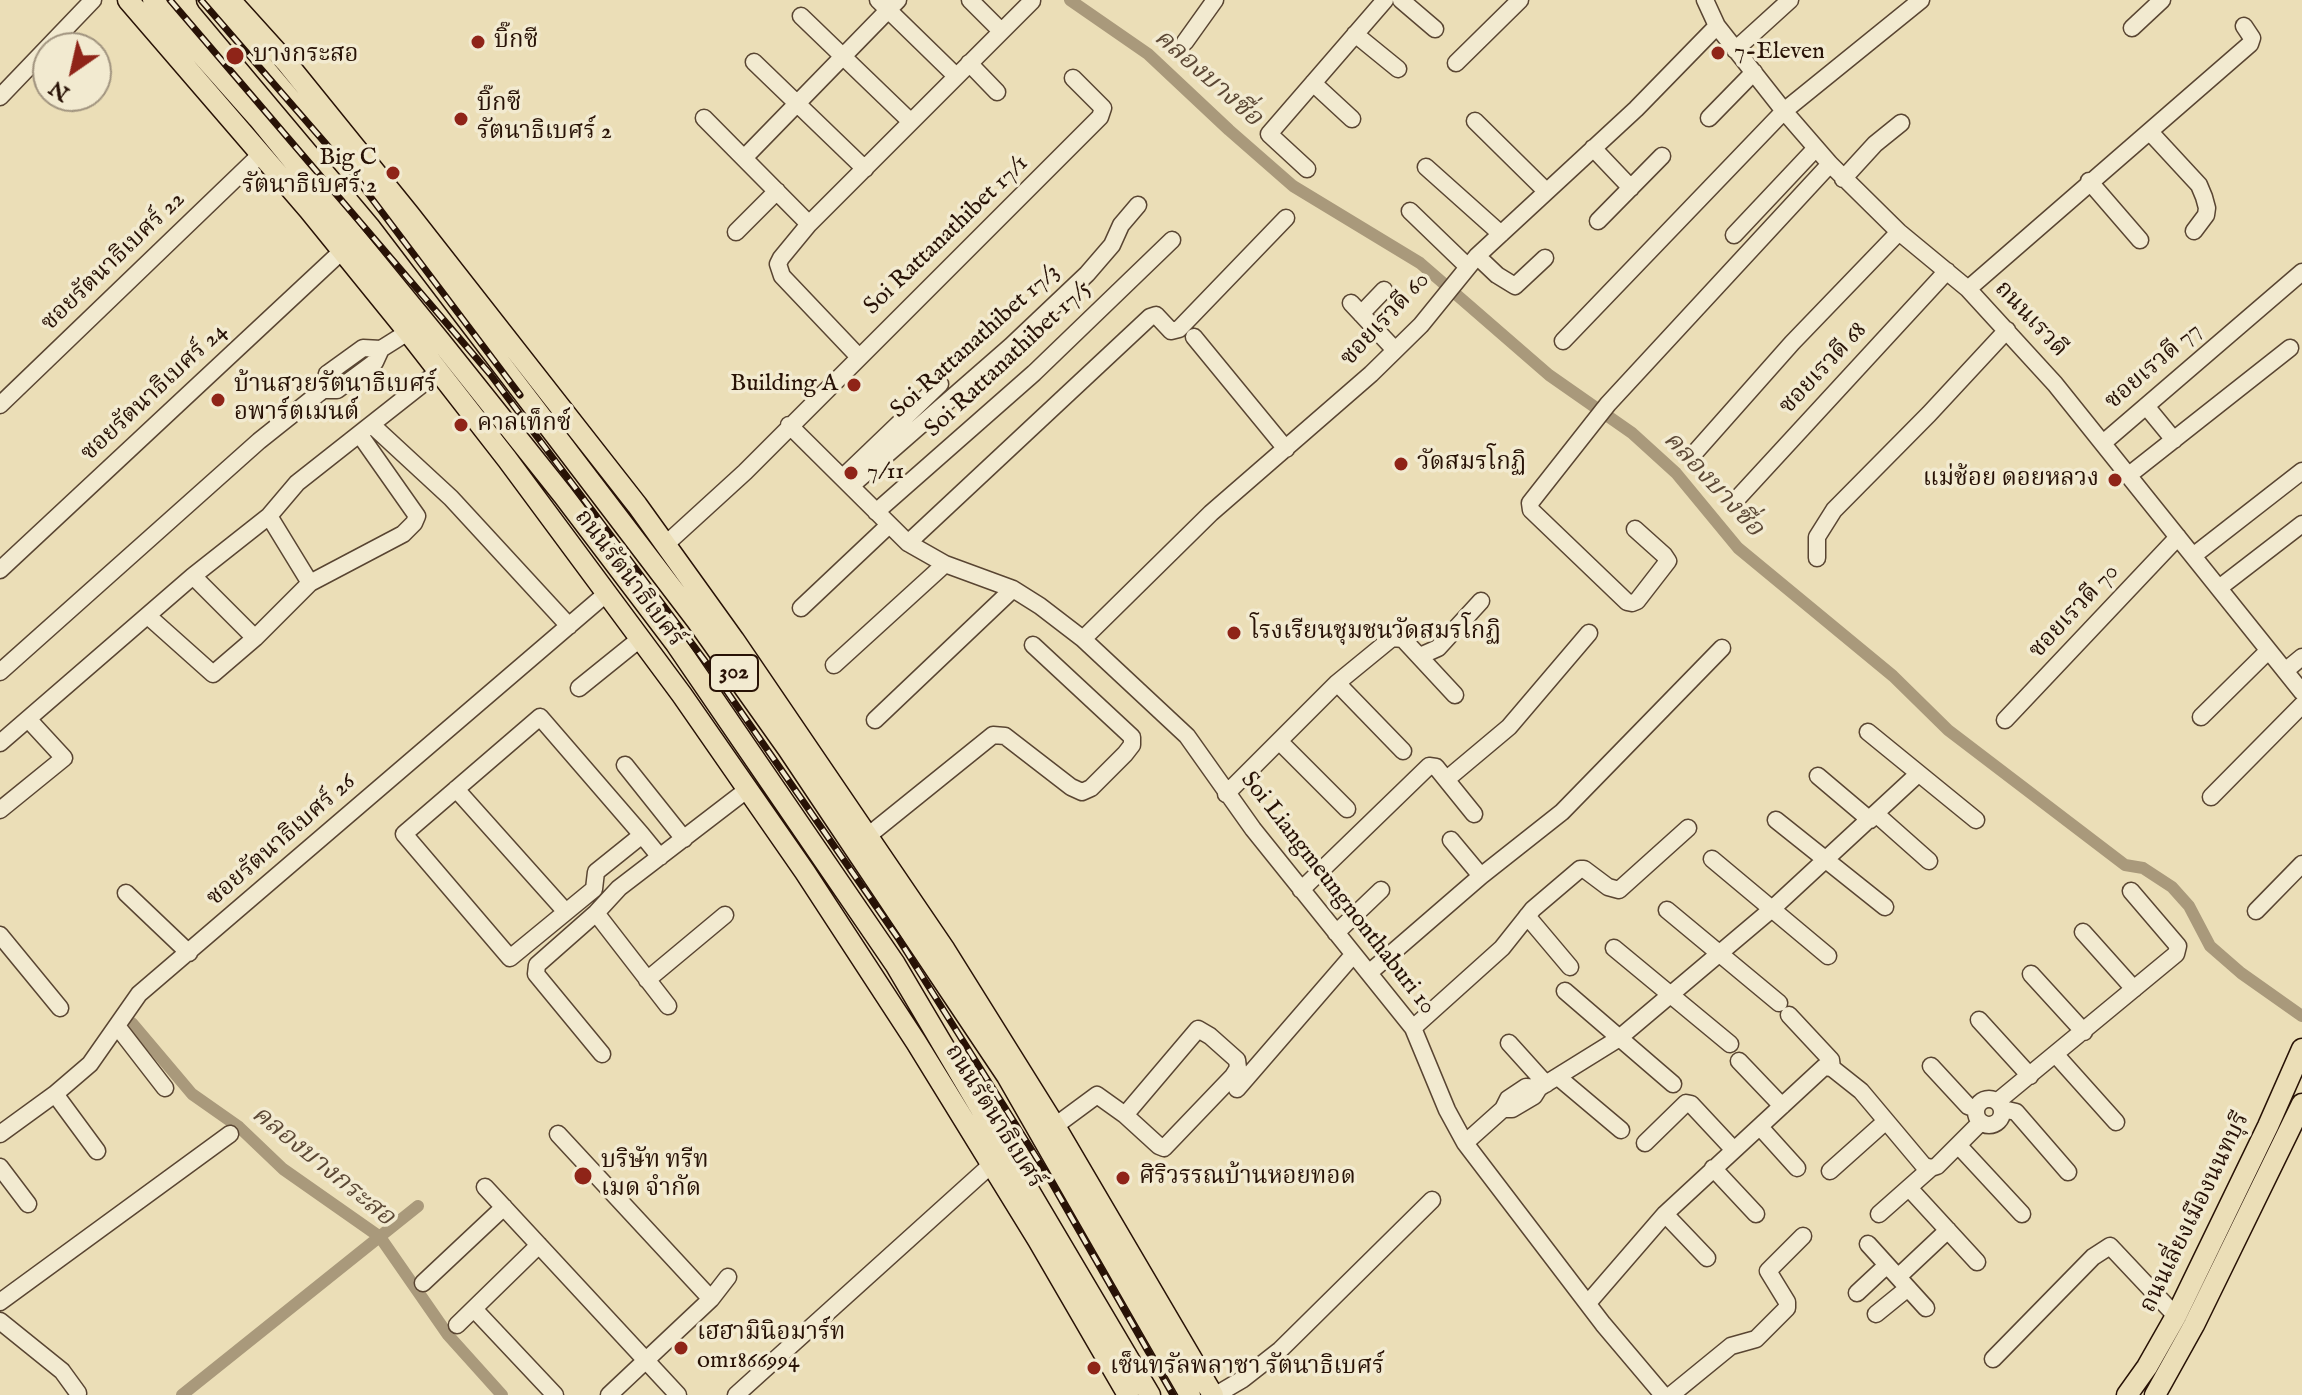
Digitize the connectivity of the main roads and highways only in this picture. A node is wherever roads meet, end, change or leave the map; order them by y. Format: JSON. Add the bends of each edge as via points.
{"nodes":[{"id":1,"x":128,"y":0,"type":"edge"},
{"id":2,"x":153,"y":0,"type":"edge"},
{"id":3,"x":207,"y":0,"type":"edge"},
{"id":4,"x":230,"y":0,"type":"edge"},
{"id":5,"x":734,"y":640,"type":"junction"},
{"id":6,"x":720,"y":749,"type":"junction"},
{"id":7,"x":788,"y":749,"type":"junction"},
{"id":8,"x":801,"y":828,"type":"junction"},
{"id":9,"x":2301,"y":1050,"type":"edge"},
{"id":10,"x":1007,"y":1076,"type":"junction"},
{"id":11,"x":2302,"y":1104,"type":"edge"},
{"id":12,"x":1098,"y":1199,"type":"junction"},
{"id":13,"x":1117,"y":1337,"type":"junction"},
{"id":14,"x":1128,"y":1395,"type":"edge"},
{"id":15,"x":1136,"y":1395,"type":"edge"},
{"id":16,"x":1150,"y":1395,"type":"edge"},
{"id":17,"x":1190,"y":1395,"type":"edge"},
{"id":18,"x":1214,"y":1395,"type":"edge"},
{"id":19,"x":2127,"y":1395,"type":"edge"},
{"id":20,"x":2155,"y":1395,"type":"edge"}],
"edges":[{"from":1,"to":6,"type":"main road","name":"ถนนรัตนาธิเบศร์","number":"302","via":[[439,371]]},
{"from":2,"to":8,"type":"main road","name":"ถนนรัตนาธิเบศร์","number":"302","via":[[258,118],[563,495],[676,644]]},
{"from":3,"to":7,"type":"main road","name":"ถนนรัตนาธิเบศร์","number":"302","via":[[386,213]]},
{"from":4,"to":5,"type":"main road","name":"ถนนรัตนาธิเบศร์","number":"302","via":[[392,192],[637,505]]},
{"from":5,"to":7,"type":"main road"},
{"from":5,"to":12,"type":"main road","name":"ถนนรัตนาธิเบศร์","number":"302","via":[[945,950]]},
{"from":6,"to":8,"type":"main road"},
{"from":6,"to":14,"type":"main road","name":"ถนนรัตนาธิเบศร์","number":"302","via":[[860,954]]},
{"from":7,"to":10,"type":"main road","name":"ถนนรัตนาธิเบศร์","number":"302"},
{"from":8,"to":13,"type":"main road","name":"ถนนรัตนาธิเบศร์","number":"302","via":[[895,964]]},
{"from":9,"to":19,"type":"main road","name":"ถนนเลี่ยงเมืองนนทบุรี","via":[[2176,1316]]},
{"from":10,"to":12,"type":"main road"},
{"from":10,"to":17,"type":"main road","name":"ถนนรัตนาธิเบศร์","number":"302"},
{"from":11,"to":20,"type":"main road","name":"ถนนเลี่ยงเมืองนนทบุรี"},
{"from":12,"to":18,"type":"main road","name":"ถนนรัตนาธิเบศร์","number":"302"},
{"from":13,"to":15,"type":"main road"},
{"from":13,"to":16,"type":"main road","name":"ถนนรัตนาธิเบศร์","number":"302"}]}
